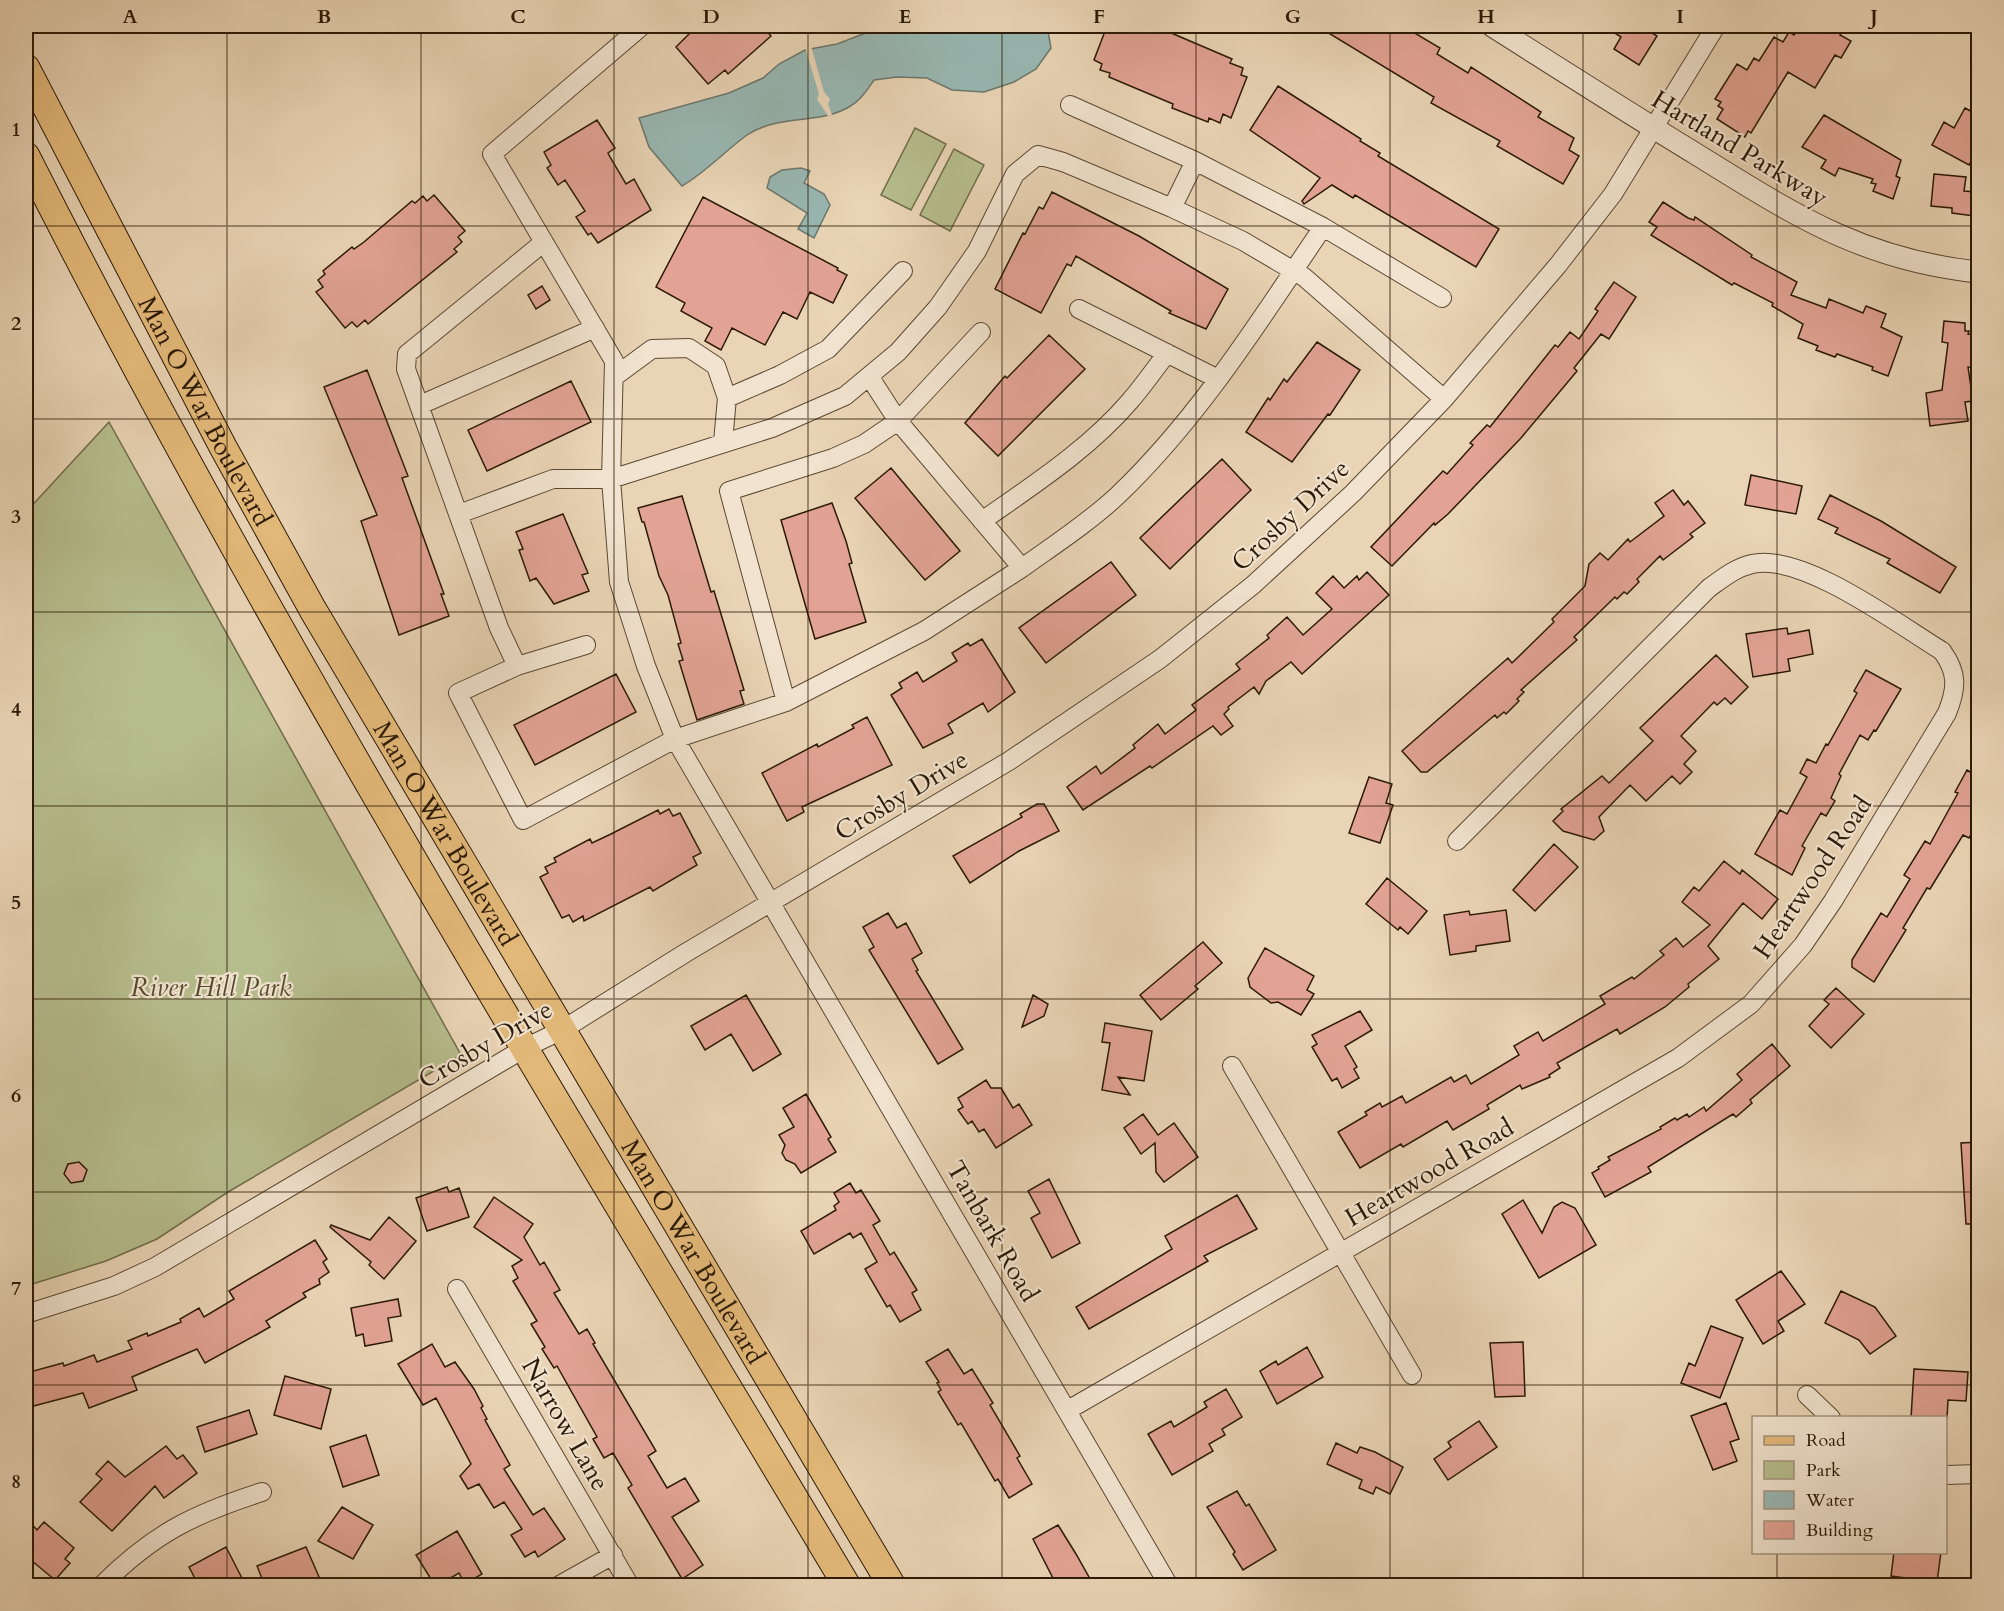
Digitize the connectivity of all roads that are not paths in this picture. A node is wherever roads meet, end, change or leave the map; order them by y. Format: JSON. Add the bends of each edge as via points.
{"nodes":[{"id":1,"x":642,"y":26,"type":"edge"},
{"id":2,"x":1492,"y":26,"type":"edge"},
{"id":3,"x":1716,"y":26,"type":"edge"},
{"id":4,"x":26,"y":68,"type":"edge"},
{"id":5,"x":1070,"y":105,"type":"dead end"},
{"id":6,"x":1651,"y":127,"type":"junction"},
{"id":7,"x":26,"y":156,"type":"edge"},
{"id":8,"x":1195,"y":161,"type":"junction"},
{"id":9,"x":1172,"y":208,"type":"junction"},
{"id":10,"x":1323,"y":227,"type":"junction"},
{"id":11,"x":544,"y":242,"type":"junction"},
{"id":12,"x":903,"y":271,"type":"dead end"},
{"id":13,"x":1293,"y":271,"type":"junction"},
{"id":14,"x":1978,"y":272,"type":"edge"},
{"id":15,"x":1442,"y":298,"type":"dead end"},
{"id":16,"x":1079,"y":309,"type":"dead end"},
{"id":17,"x":595,"y":328,"type":"junction"},
{"id":18,"x":981,"y":332,"type":"dead end"},
{"id":19,"x":1167,"y":353,"type":"junction"},
{"id":20,"x":868,"y":376,"type":"junction"},
{"id":21,"x":614,"y":377,"type":"junction"},
{"id":22,"x":1218,"y":379,"type":"junction"},
{"id":23,"x":727,"y":398,"type":"junction"},
{"id":24,"x":1444,"y":399,"type":"junction"},
{"id":25,"x":420,"y":405,"type":"junction"},
{"id":26,"x":897,"y":421,"type":"junction"},
{"id":27,"x":723,"y":442,"type":"junction"},
{"id":28,"x":611,"y":479,"type":"junction"},
{"id":29,"x":459,"y":514,"type":"junction"},
{"id":30,"x":982,"y":521,"type":"junction"},
{"id":31,"x":1022,"y":568,"type":"junction"},
{"id":32,"x":586,"y":645,"type":"dead end"},
{"id":33,"x":517,"y":666,"type":"junction"},
{"id":34,"x":786,"y":702,"type":"junction"},
{"id":35,"x":675,"y":739,"type":"junction"},
{"id":36,"x":1457,"y":841,"type":"dead end"},
{"id":37,"x":772,"y":903,"type":"junction"},
{"id":38,"x":562,"y":1030,"type":"junction"},
{"id":39,"x":525,"y":1048,"type":"junction"},
{"id":40,"x":1232,"y":1066,"type":"dead end"},
{"id":41,"x":1341,"y":1252,"type":"junction"},
{"id":42,"x":458,"y":1289,"type":"dead end"},
{"id":43,"x":26,"y":1314,"type":"edge"},
{"id":44,"x":1412,"y":1375,"type":"dead end"},
{"id":45,"x":1808,"y":1395,"type":"dead end"},
{"id":46,"x":1068,"y":1410,"type":"junction"},
{"id":47,"x":1829,"y":1416,"type":"edge"},
{"id":48,"x":1978,"y":1474,"type":"edge"},
{"id":49,"x":1947,"y":1475,"type":"edge"},
{"id":50,"x":262,"y":1492,"type":"dead end"},
{"id":51,"x":613,"y":1555,"type":"junction"},
{"id":52,"x":100,"y":1586,"type":"edge"},
{"id":53,"x":558,"y":1586,"type":"edge"},
{"id":54,"x":630,"y":1586,"type":"edge"},
{"id":55,"x":847,"y":1586,"type":"edge"},
{"id":56,"x":892,"y":1586,"type":"edge"},
{"id":57,"x":1169,"y":1586,"type":"edge"}],
"edges":[{"from":1,"to":11,"type":"street","name":"Tanbark Road","via":[[492,154]]},
{"from":2,"to":6,"type":"street","name":"Hartland Parkway"},
{"from":3,"to":6,"type":"street","name":"Crosby Drive"},
{"from":4,"to":38,"type":"main road","name":"Man O War Boulevard","via":[[218,437],[308,600]]},
{"from":5,"to":8,"type":"street"},
{"from":6,"to":14,"type":"street","name":"Hartland Parkway","via":[[1827,232],[1911,262]]},
{"from":6,"to":24,"type":"street","name":"Crosby Drive","via":[[1588,228]]},
{"from":7,"to":39,"type":"main road","name":"Man O War Boulevard","via":[[124,346],[308,680]]},
{"from":8,"to":9,"type":"street"},
{"from":8,"to":10,"type":"street"},
{"from":9,"to":13,"type":"street","via":[[1243,240]]},
{"from":9,"to":20,"type":"street","via":[[1038,155],[1015,174],[977,251],[938,307],[897,352]]},
{"from":10,"to":13,"type":"street"},
{"from":10,"to":15,"type":"street"},
{"from":11,"to":17,"type":"street","name":"Tanbark Road"},
{"from":11,"to":25,"type":"street","via":[[407,354],[406,369]]},
{"from":12,"to":23,"type":"street","via":[[828,349]]},
{"from":13,"to":22,"type":"street"},
{"from":13,"to":24,"type":"street","via":[[1359,323]]},
{"from":16,"to":19,"type":"street"},
{"from":17,"to":21,"type":"street","name":"Tanbark Road","via":[[614,361]]},
{"from":17,"to":25,"type":"street"},
{"from":18,"to":26,"type":"street"},
{"from":19,"to":22,"type":"street"},
{"from":19,"to":30,"type":"street","via":[[1129,402],[1095,435]]},
{"from":20,"to":26,"type":"street"},
{"from":20,"to":27,"type":"street","via":[[845,396],[772,428]]},
{"from":21,"to":23,"type":"street","via":[[652,348],[689,348],[716,366]]},
{"from":21,"to":28,"type":"street","name":"Tanbark Road"},
{"from":22,"to":31,"type":"street","via":[[1193,414],[1117,496]]},
{"from":23,"to":27,"type":"street"},
{"from":24,"to":37,"type":"street","name":"Crosby Drive","via":[[1345,501],[1253,585],[1160,659],[1009,761]]},
{"from":25,"to":29,"type":"street"},
{"from":26,"to":30,"type":"street"},
{"from":26,"to":34,"type":"street","via":[[864,444],[833,458],[729,491]]},
{"from":27,"to":28,"type":"street"},
{"from":28,"to":29,"type":"street","via":[[553,479]]},
{"from":28,"to":35,"type":"street","name":"Tanbark Road","via":[[619,582]]},
{"from":29,"to":33,"type":"street","via":[[499,628]]},
{"from":30,"to":31,"type":"street"},
{"from":31,"to":34,"type":"street","via":[[924,631]]},
{"from":32,"to":33,"type":"street"},
{"from":33,"to":35,"type":"street","via":[[458,693],[523,820]]},
{"from":34,"to":35,"type":"street"},
{"from":35,"to":37,"type":"street","name":"Tanbark Road"},
{"from":36,"to":41,"type":"street","name":"Heartwood Road","via":[[1709,588],[1731,571],[1754,563],[1793,566],[1846,592],[1942,651],[1953,666],[1955,688],[1947,713],[1827,910],[1784,968],[1751,1004],[1678,1058]]},
{"from":37,"to":38,"type":"street","name":"Crosby Drive"},
{"from":37,"to":46,"type":"street","name":"Tanbark Road"},
{"from":38,"to":39,"type":"street","name":"Crosby Drive"},
{"from":38,"to":56,"type":"main road","name":"Man O War Boulevard"},
{"from":39,"to":43,"type":"street","name":"Crosby Drive","via":[[155,1267],[114,1286]]},
{"from":39,"to":55,"type":"main road","name":"Man O War Boulevard"},
{"from":40,"to":41,"type":"street"},
{"from":41,"to":44,"type":"street"},
{"from":41,"to":46,"type":"street","name":"Heartwood Road"},
{"from":42,"to":51,"type":"street","name":"Narrow Lane"},
{"from":45,"to":47,"type":"street"},
{"from":46,"to":57,"type":"street","name":"Tanbark Road"},
{"from":48,"to":49,"type":"street"},
{"from":50,"to":52,"type":"street","via":[[180,1523],[151,1542]]},
{"from":51,"to":53,"type":"street"},
{"from":51,"to":54,"type":"street","name":"Narrow Lane"}]}
